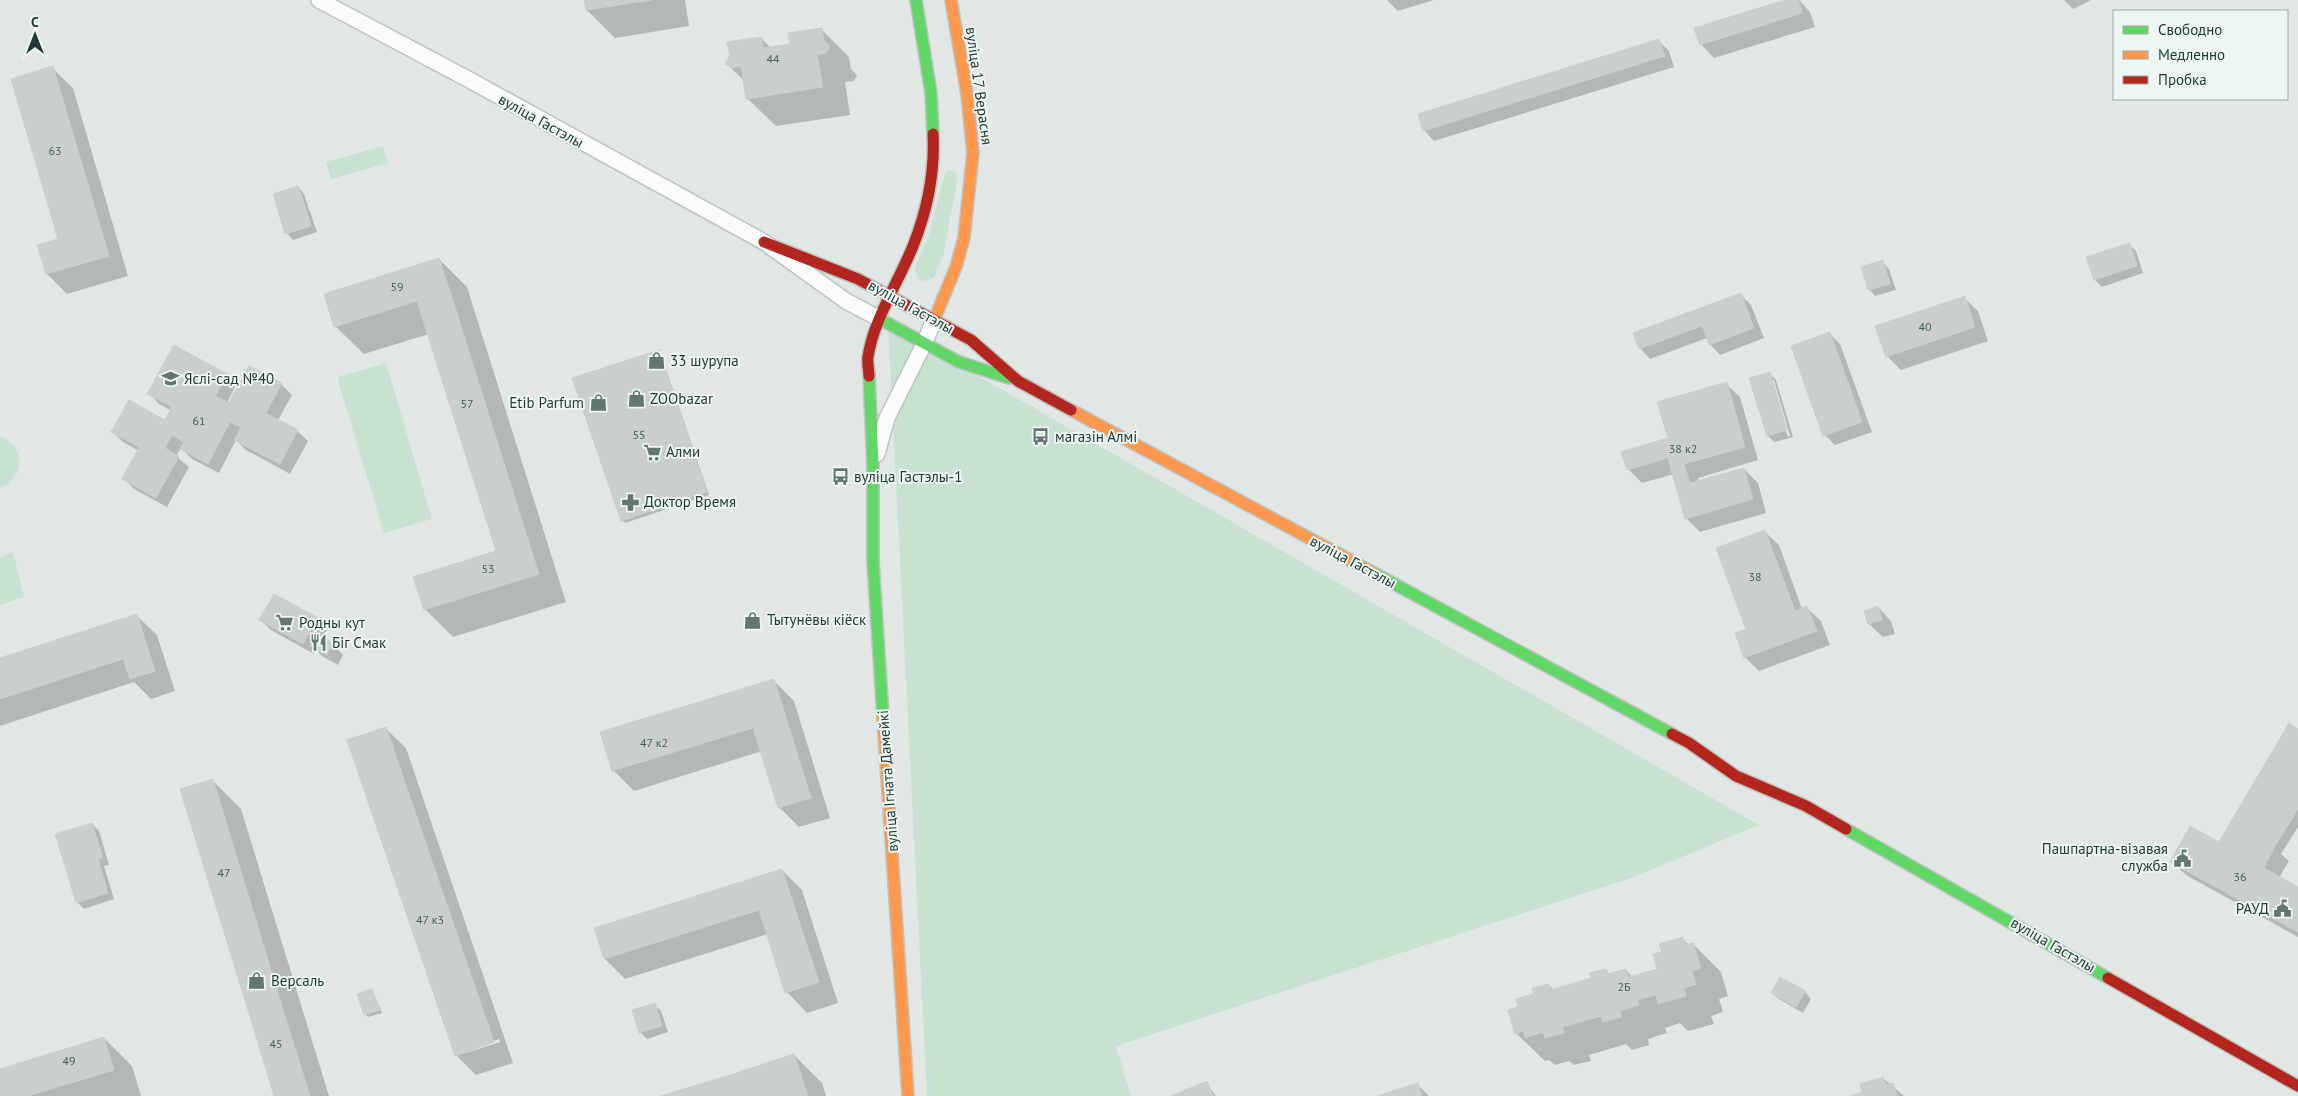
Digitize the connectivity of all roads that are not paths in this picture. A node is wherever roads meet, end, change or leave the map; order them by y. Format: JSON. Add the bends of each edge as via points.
{"nodes":[{"id":1,"x":319,"y":0,"type":"edge"},
{"id":2,"x":916,"y":0,"type":"edge"},
{"id":3,"x":950,"y":0,"type":"edge"},
{"id":4,"x":764,"y":242,"type":"junction"},
{"id":5,"x":890,"y":296,"type":"junction"},
{"id":6,"x":880,"y":319,"type":"junction"},
{"id":7,"x":934,"y":320,"type":"junction"},
{"id":8,"x":924,"y":344,"type":"junction"},
{"id":9,"x":1018,"y":381,"type":"junction"},
{"id":10,"x":873,"y":465,"type":"junction"},
{"id":11,"x":1689,"y":743,"type":"junction"},
{"id":12,"x":1734,"y":759,"type":"dead end"},
{"id":13,"x":1759,"y":773,"type":"dead end"},
{"id":14,"x":1806,"y":806,"type":"junction"},
{"id":15,"x":2298,"y":1086,"type":"edge"},
{"id":16,"x":908,"y":1096,"type":"edge"}],
"edges":[{"from":1,"to":4,"type":"street","name":"вуліца Гастэлы"},
{"from":2,"to":5,"type":"main road","via":[[931,93],[934,157],[924,214]]},
{"from":3,"to":7,"type":"main road","name":"вуліца 17 Верасня","via":[[974,154],[964,238]]},
{"from":4,"to":5,"type":"main road","name":"вуліца Гастэлы","via":[[858,279]]},
{"from":4,"to":6,"type":"street","name":"вуліца Гастэлы","via":[[846,301]]},
{"from":5,"to":6,"type":"main road","name":"вуліца Ігната Дамейкі"},
{"from":5,"to":7,"type":"main road","name":"вуліца Гастэлы"},
{"from":6,"to":8,"type":"main road","name":"вуліца Гастэлы"},
{"from":6,"to":10,"type":"main road","name":"вуліца Ігната Дамейкі","via":[[868,357]]},
{"from":7,"to":8,"type":"street","name":"вуліца Ігната Дамейкі"},
{"from":7,"to":9,"type":"main road","name":"вуліца Гастэлы","via":[[971,340]]},
{"from":8,"to":9,"type":"main road","name":"вуліца Гастэлы","via":[[959,362]]},
{"from":8,"to":10,"type":"street","name":"вуліца Ігната Дамейкі","via":[[887,418]]},
{"from":9,"to":11,"type":"main road","name":"вуліца Гастэлы"},
{"from":10,"to":16,"type":"main road","name":"вуліца Ігната Дамейкі","via":[[873,562]]},
{"from":11,"to":12,"type":"main road","name":"вуліца Гастэлы"},
{"from":11,"to":14,"type":"main road","name":"вуліца Гастэлы","via":[[1736,776]]},
{"from":13,"to":14,"type":"main road","name":"вуліца Гастэлы"},
{"from":14,"to":15,"type":"main road","name":"вуліца Гастэлы"}]}
